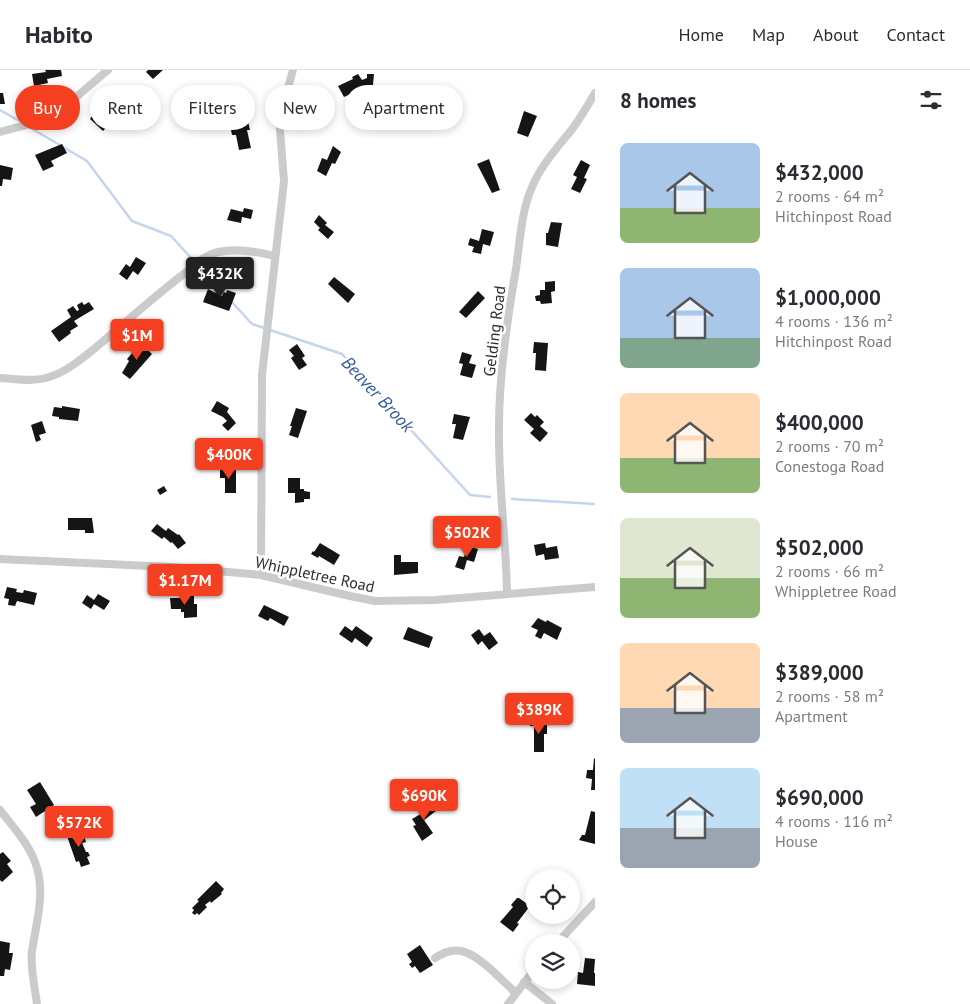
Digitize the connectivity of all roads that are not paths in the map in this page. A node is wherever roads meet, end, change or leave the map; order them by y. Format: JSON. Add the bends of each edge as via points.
{"nodes":[{"id":1,"x":108,"y":70,"type":"edge"},
{"id":2,"x":292,"y":70,"type":"edge"},
{"id":3,"x":595,"y":93,"type":"edge"},
{"id":4,"x":0,"y":132,"type":"edge"},
{"id":5,"x":274,"y":256,"type":"junction"},
{"id":6,"x":0,"y":378,"type":"edge"},
{"id":7,"x":0,"y":559,"type":"edge"},
{"id":8,"x":262,"y":574,"type":"junction"},
{"id":9,"x":595,"y":587,"type":"edge"},
{"id":10,"x":507,"y":593,"type":"junction"},
{"id":11,"x":2,"y":816,"type":"edge"},
{"id":12,"x":595,"y":902,"type":"edge"},
{"id":13,"x":565,"y":934,"type":"edge"},
{"id":14,"x":435,"y":958,"type":"dead end"},
{"id":15,"x":524,"y":982,"type":"joint"},
{"id":16,"x":516,"y":993,"type":"junction"},
{"id":17,"x":37,"y":1004,"type":"edge"},
{"id":18,"x":508,"y":1004,"type":"edge"},
{"id":19,"x":552,"y":1004,"type":"edge"}],
"edges":[{"from":1,"to":4,"type":"street","via":[[56,114]]},
{"from":2,"to":5,"type":"street","via":[[280,116],[284,181]]},
{"from":3,"to":10,"type":"street","name":"Gelding Road","via":[[539,174],[524,216],[498,426]]},
{"from":5,"to":6,"type":"street","via":[[240,250],[207,256],[71,366],[44,379]]},
{"from":5,"to":8,"type":"street","via":[[262,375]]},
{"from":7,"to":8,"type":"street","name":"Whippletree Road"},
{"from":8,"to":10,"type":"street","name":"Whippletree Road","via":[[375,601],[435,600]]},
{"from":9,"to":10,"type":"street","name":"Whippletree Road"},
{"from":11,"to":17,"type":"street","via":[[30,850],[39,878],[40,898],[32,961]]},
{"from":12,"to":13,"type":"street"},
{"from":14,"to":16,"type":"street","via":[[449,951],[468,953]]},
{"from":15,"to":16,"type":"street"},
{"from":15,"to":19,"type":"street"},
{"from":16,"to":18,"type":"street"}]}
